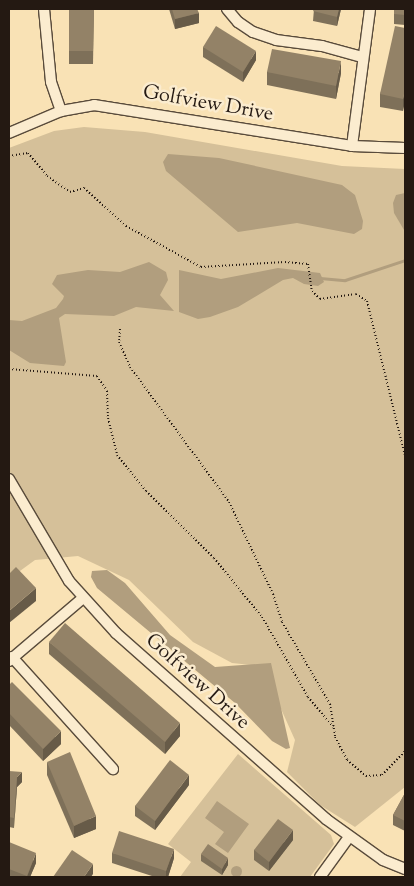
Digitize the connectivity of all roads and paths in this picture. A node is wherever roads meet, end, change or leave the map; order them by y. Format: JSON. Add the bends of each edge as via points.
{"nodes":[{"id":1,"x":44,"y":9,"type":"edge"},
{"id":2,"x":228,"y":9,"type":"edge"},
{"id":3,"x":370,"y":9,"type":"edge"},
{"id":4,"x":362,"y":57,"type":"junction"},
{"id":5,"x":61,"y":111,"type":"junction"},
{"id":6,"x":9,"y":133,"type":"edge"},
{"id":7,"x":352,"y":146,"type":"junction"},
{"id":8,"x":405,"y":148,"type":"edge"},
{"id":9,"x":9,"y":156,"type":"edge"},
{"id":10,"x":120,"y":329,"type":"dead end"},
{"id":11,"x":9,"y":369,"type":"edge"},
{"id":12,"x":405,"y":456,"type":"edge"},
{"id":13,"x":9,"y":479,"type":"edge"},
{"id":14,"x":83,"y":598,"type":"junction"},
{"id":15,"x":10,"y":659,"type":"edge"},
{"id":16,"x":334,"y":729,"type":"junction"},
{"id":17,"x":405,"y":752,"type":"edge"},
{"id":18,"x":114,"y":770,"type":"dead end"},
{"id":19,"x":348,"y":837,"type":"junction"},
{"id":20,"x":405,"y":869,"type":"edge"},
{"id":21,"x":320,"y":877,"type":"edge"}],
"edges":[{"from":1,"to":5,"type":"street","via":[[51,82]]},
{"from":2,"to":4,"type":"street","via":[[238,22],[268,37]]},
{"from":3,"to":4,"type":"street"},
{"from":4,"to":7,"type":"street"},
{"from":5,"to":6,"type":"street","name":"Golfview Drive"},
{"from":5,"to":7,"type":"street","name":"Golfview Drive","via":[[94,105],[136,110]]},
{"from":7,"to":8,"type":"street","name":"Golfview Drive"},
{"from":9,"to":12,"type":"path","via":[[28,153],[47,176],[70,192],[84,188],[126,226],[201,267],[285,262],[308,264],[312,291],[320,299],[356,294],[367,302]]},
{"from":10,"to":16,"type":"path","via":[[119,342],[130,367],[229,502],[274,594],[282,622],[330,704]]},
{"from":11,"to":16,"type":"path","via":[[97,376],[107,390],[108,418],[117,455],[146,491],[214,558],[262,617],[308,697]]},
{"from":13,"to":14,"type":"street","name":"Golfview Drive","via":[[31,520]]},
{"from":14,"to":15,"type":"street"},
{"from":14,"to":19,"type":"street","name":"Golfview Drive","via":[[157,670]]},
{"from":15,"to":18,"type":"street"},
{"from":16,"to":17,"type":"path","via":[[347,760],[366,776],[382,775]]},
{"from":19,"to":20,"type":"street","name":"Golfview Drive","via":[[383,860]]},
{"from":19,"to":21,"type":"street"}]}
